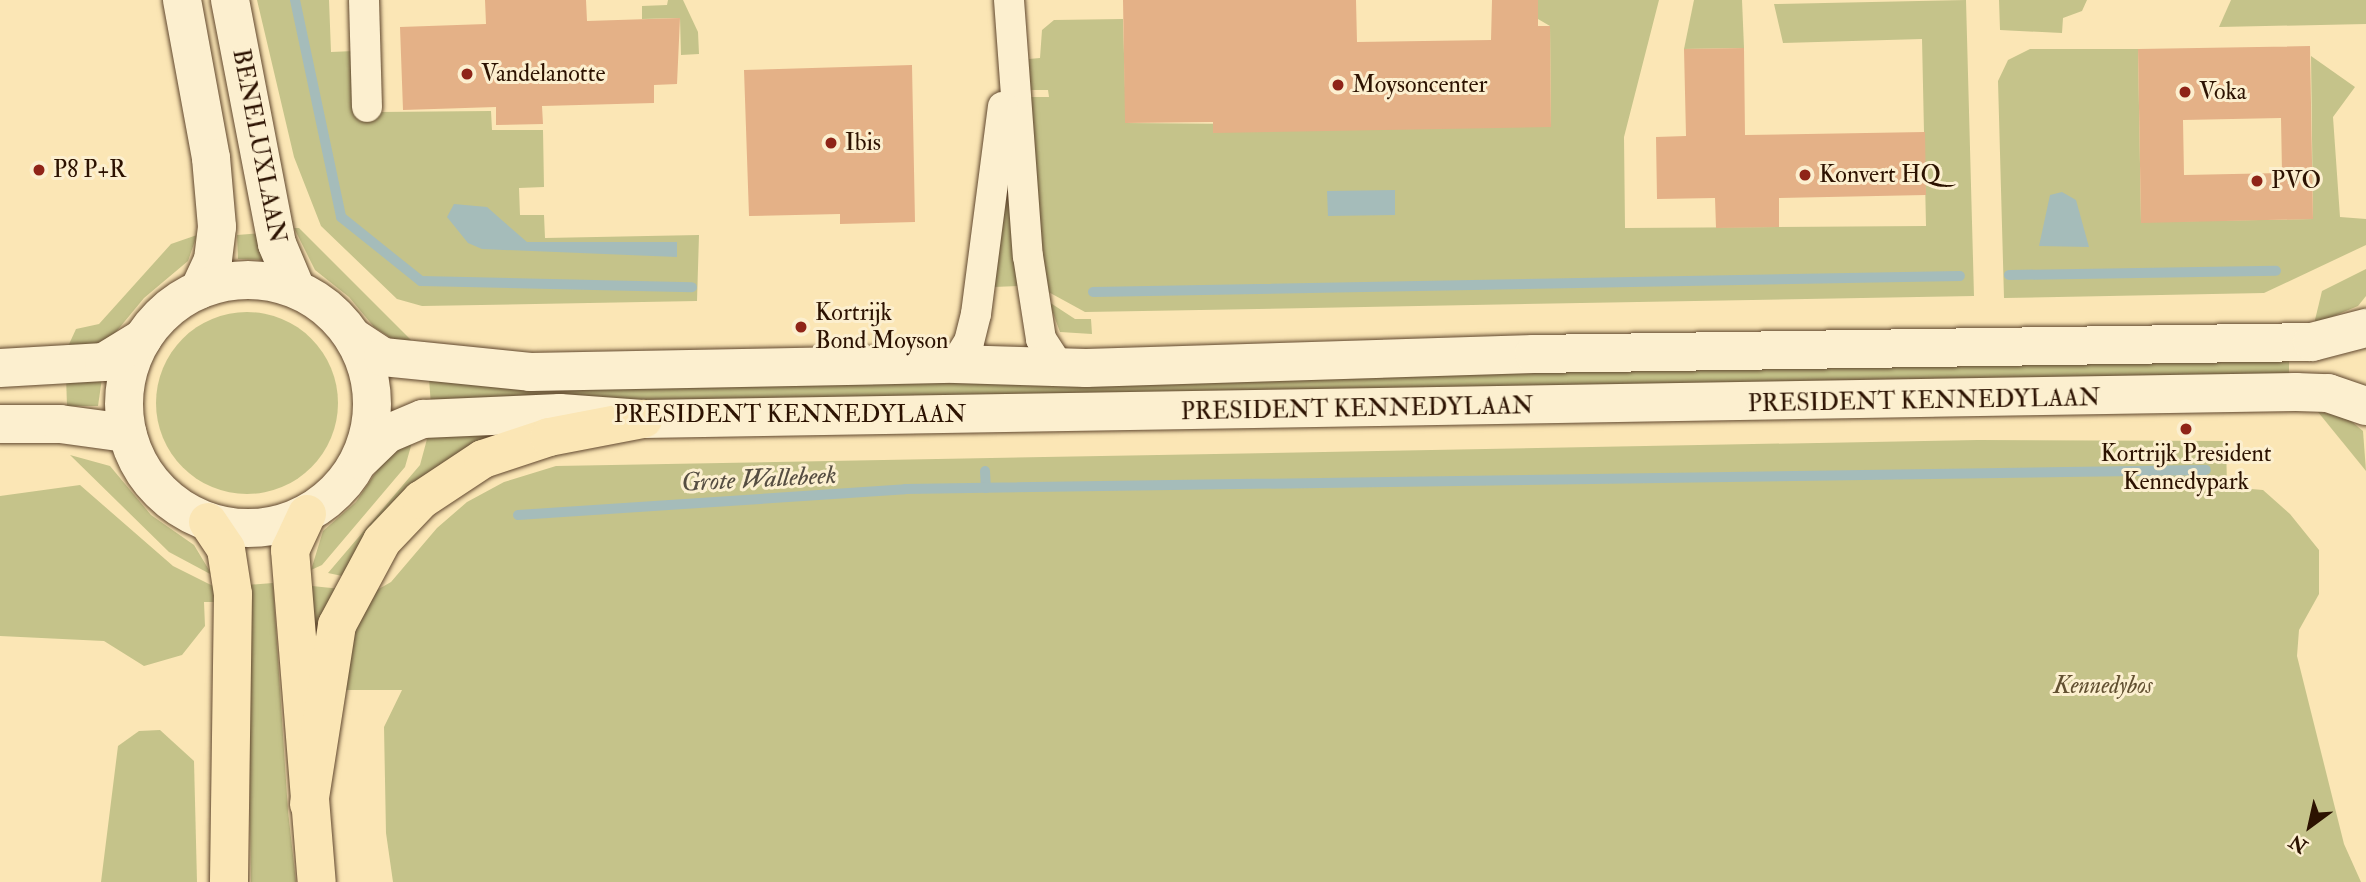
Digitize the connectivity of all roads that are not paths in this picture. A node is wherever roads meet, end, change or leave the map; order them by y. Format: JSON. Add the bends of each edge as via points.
{"nodes":[{"id":1,"x":182,"y":0,"type":"edge"},
{"id":2,"x":230,"y":0,"type":"edge"},
{"id":3,"x":364,"y":0,"type":"edge"},
{"id":4,"x":1009,"y":0,"type":"edge"},
{"id":5,"x":1010,"y":47,"type":"junction"},
{"id":6,"x":367,"y":107,"type":"dead end"},
{"id":7,"x":296,"y":289,"type":"junction"},
{"id":8,"x":199,"y":290,"type":"junction"},
{"id":9,"x":2366,"y":328,"type":"edge"},
{"id":10,"x":143,"y":338,"type":"junction"},
{"id":11,"x":354,"y":338,"type":"junction"},
{"id":12,"x":955,"y":364,"type":"junction"},
{"id":13,"x":1058,"y":365,"type":"junction"},
{"id":14,"x":0,"y":368,"type":"edge"},
{"id":15,"x":2366,"y":406,"type":"edge"},
{"id":16,"x":643,"y":419,"type":"junction"},
{"id":17,"x":0,"y":424,"type":"edge"},
{"id":18,"x":127,"y":433,"type":"junction"},
{"id":19,"x":360,"y":460,"type":"junction"},
{"id":20,"x":307,"y":514,"type":"junction"},
{"id":21,"x":208,"y":522,"type":"junction"},
{"id":22,"x":309,"y":804,"type":"junction"},
{"id":23,"x":229,"y":882,"type":"edge"},
{"id":24,"x":317,"y":882,"type":"edge"}],
"edges":[{"from":1,"to":8,"type":"main road","name":"BENELUXLAAN","via":[[211,158],[217,227],[213,260]]},
{"from":2,"to":7,"type":"main road","name":"BENELUXLAAN","via":[[277,244]]},
{"from":3,"to":6,"type":"street"},
{"from":4,"to":5,"type":"street"},
{"from":5,"to":12,"type":"street","via":[[976,314]]},
{"from":5,"to":13,"type":"street","via":[[1036,314],[1045,351]]},
{"from":7,"to":8,"type":"main road","via":[[248,279]]},
{"from":7,"to":11,"type":"main road","via":[[338,318]]},
{"from":8,"to":10,"type":"main road","via":[[168,310]]},
{"from":9,"to":13,"type":"main road","name":"PRESIDENT KENNEDYLAAN","via":[[2312,342]]},
{"from":10,"to":14,"type":"main road","via":[[104,362]]},
{"from":10,"to":18,"type":"main road","via":[[125,384]]},
{"from":11,"to":12,"type":"main road","name":"PRESIDENT KENNEDYLAAN","via":[[383,357],[530,372]]},
{"from":11,"to":19,"type":"main road","via":[[365,361],[373,411]]},
{"from":12,"to":13,"type":"main road","name":"PRESIDENT KENNEDYLAAN"},
{"from":15,"to":16,"type":"main road","name":"PRESIDENT KENNEDYLAAN","via":[[2328,393],[2296,392]]},
{"from":16,"to":19,"type":"main road","name":"PRESIDENT KENNEDYLAAN","via":[[560,413],[423,419],[387,435]]},
{"from":16,"to":22,"type":"highway","via":[[536,440],[483,459],[421,500],[382,541],[337,625]]},
{"from":17,"to":18,"type":"main road","via":[[60,424]]},
{"from":18,"to":21,"type":"main road","via":[[148,478],[185,512]]},
{"from":19,"to":20,"type":"main road","via":[[346,482]]},
{"from":20,"to":21,"type":"main road","via":[[259,528]]},
{"from":20,"to":22,"type":"highway","via":[[290,550]]},
{"from":21,"to":23,"type":"highway","via":[[226,549],[233,594]]},
{"from":22,"to":24,"type":"highway"}]}
